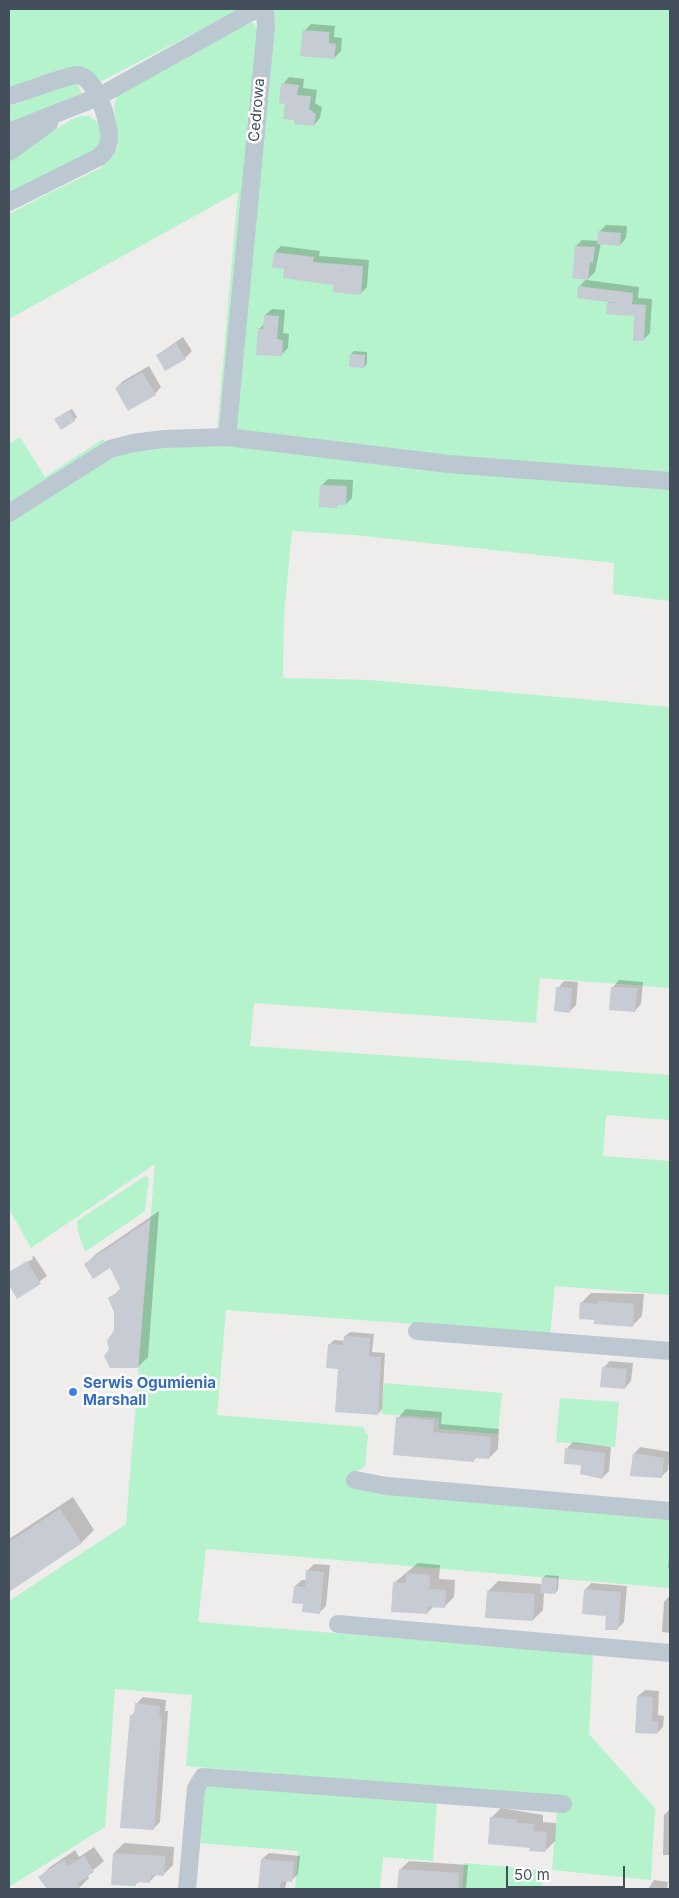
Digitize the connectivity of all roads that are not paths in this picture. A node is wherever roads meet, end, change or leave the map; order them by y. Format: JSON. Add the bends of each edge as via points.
{"nodes":[{"id":1,"x":9,"y":96,"type":"edge"},
{"id":2,"x":98,"y":97,"type":"junction"},
{"id":3,"x":62,"y":113,"type":"junction"},
{"id":4,"x":9,"y":132,"type":"edge"},
{"id":5,"x":9,"y":152,"type":"edge"},
{"id":6,"x":9,"y":202,"type":"edge"},
{"id":7,"x":227,"y":437,"type":"junction"},
{"id":8,"x":670,"y":481,"type":"edge"},
{"id":9,"x":9,"y":513,"type":"edge"},
{"id":10,"x":417,"y":1331,"type":"dead end"},
{"id":11,"x":670,"y":1351,"type":"edge"},
{"id":12,"x":355,"y":1480,"type":"dead end"},
{"id":13,"x":670,"y":1511,"type":"edge"},
{"id":14,"x":338,"y":1624,"type":"dead end"},
{"id":15,"x":670,"y":1653,"type":"edge"},
{"id":16,"x":562,"y":1804,"type":"dead end"},
{"id":17,"x":187,"y":1889,"type":"edge"}],
"edges":[{"from":1,"to":2,"type":"street","via":[[76,75],[90,82]]},
{"from":2,"to":3,"type":"street","name":"Cedrowa"},
{"from":2,"to":6,"type":"street","via":[[108,127],[108,145],[104,152]]},
{"from":2,"to":7,"type":"street","name":"Cedrowa","via":[[251,12],[264,12],[266,26]]},
{"from":3,"to":4,"type":"street","name":"Cedrowa"},
{"from":3,"to":5,"type":"street","name":"Cedrowa"},
{"from":7,"to":8,"type":"street","via":[[449,464]]},
{"from":7,"to":9,"type":"street","via":[[164,439],[110,449]]},
{"from":10,"to":11,"type":"street"},
{"from":12,"to":13,"type":"street","via":[[386,1486]]},
{"from":14,"to":15,"type":"street"},
{"from":16,"to":17,"type":"street","via":[[203,1777],[196,1788]]}]}
